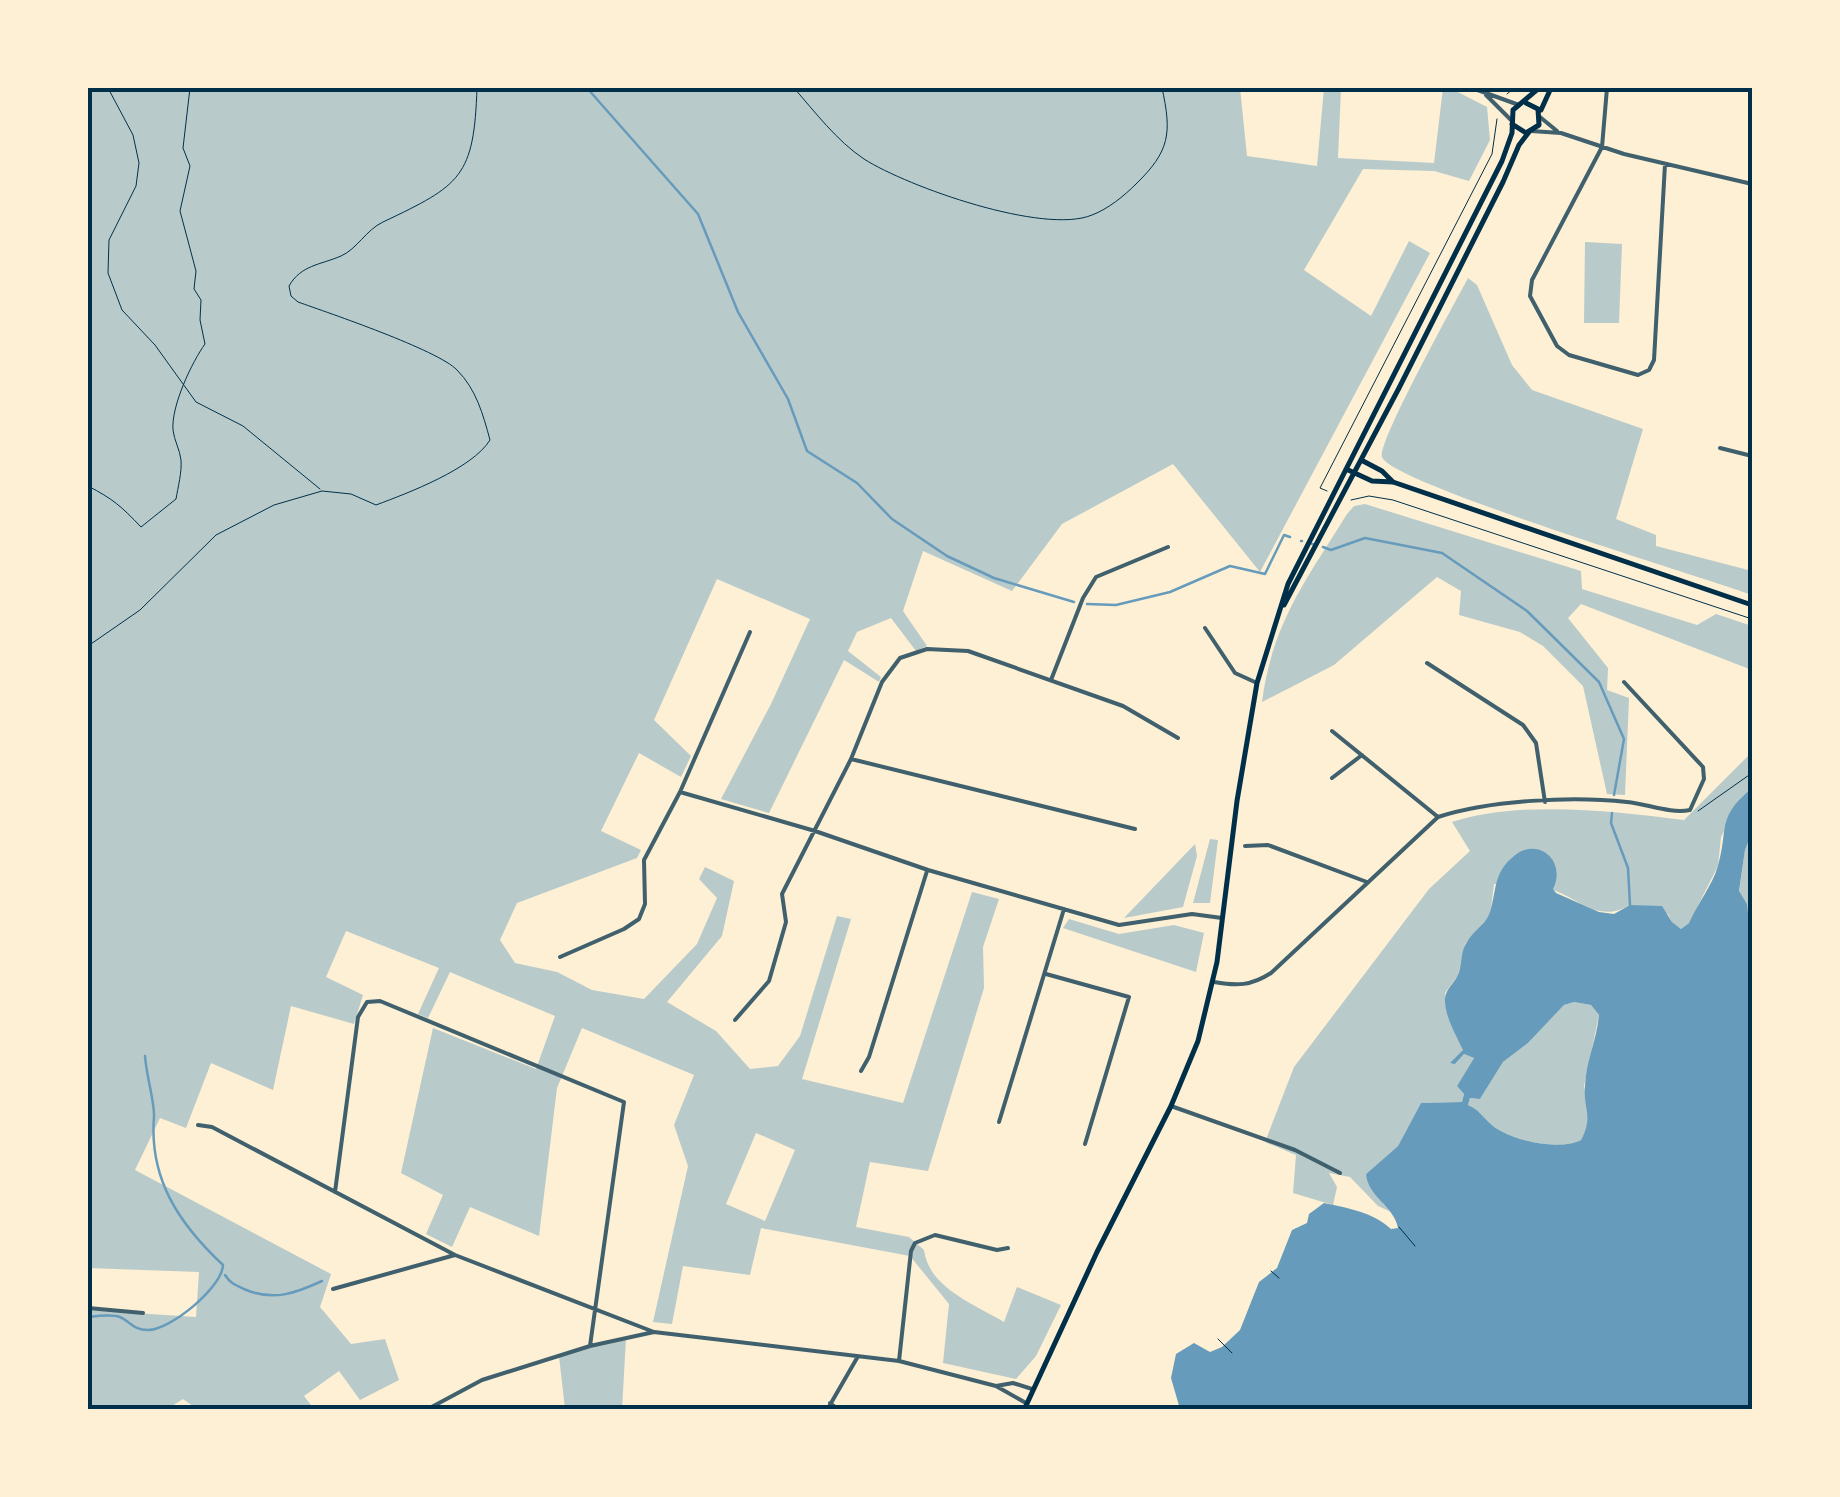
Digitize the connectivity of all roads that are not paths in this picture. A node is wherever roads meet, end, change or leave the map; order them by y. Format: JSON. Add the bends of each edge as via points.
{"nodes":[{"id":1,"x":1472,"y":88,"type":"edge"},
{"id":2,"x":1539,"y":88,"type":"edge"},
{"id":3,"x":1551,"y":88,"type":"edge"},
{"id":4,"x":1607,"y":88,"type":"edge"},
{"id":5,"x":1482,"y":92,"type":"junction"},
{"id":6,"x":1521,"y":104,"type":"junction"},
{"id":7,"x":1540,"y":115,"type":"junction"},
{"id":8,"x":1512,"y":122,"type":"junction"},
{"id":9,"x":1530,"y":132,"type":"junction"},
{"id":10,"x":1561,"y":133,"type":"junction"},
{"id":11,"x":1602,"y":148,"type":"junction"},
{"id":12,"x":1665,"y":164,"type":"junction"},
{"id":13,"x":1752,"y":184,"type":"edge"},
{"id":14,"x":1720,"y":448,"type":"dead end"},
{"id":15,"x":1353,"y":456,"type":"junction"},
{"id":16,"x":1752,"y":456,"type":"edge"},
{"id":17,"x":1362,"y":461,"type":"junction"},
{"id":18,"x":1346,"y":469,"type":"junction"},
{"id":19,"x":1355,"y":474,"type":"junction"},
{"id":20,"x":1393,"y":482,"type":"junction"},
{"id":21,"x":1168,"y":547,"type":"dead end"},
{"id":22,"x":1752,"y":605,"type":"edge"},
{"id":23,"x":1278,"y":616,"type":"junction"},
{"id":24,"x":1205,"y":628,"type":"dead end"},
{"id":25,"x":750,"y":632,"type":"dead end"},
{"id":26,"x":1427,"y":663,"type":"dead end"},
{"id":27,"x":1051,"y":680,"type":"junction"},
{"id":28,"x":1624,"y":682,"type":"dead end"},
{"id":29,"x":1256,"y":683,"type":"junction"},
{"id":30,"x":1332,"y":731,"type":"dead end"},
{"id":31,"x":1178,"y":738,"type":"dead end"},
{"id":32,"x":1362,"y":755,"type":"junction"},
{"id":33,"x":851,"y":759,"type":"junction"},
{"id":34,"x":1332,"y":778,"type":"dead end"},
{"id":35,"x":680,"y":792,"type":"junction"},
{"id":36,"x":1545,"y":802,"type":"junction"},
{"id":37,"x":1438,"y":817,"type":"junction"},
{"id":38,"x":1135,"y":829,"type":"dead end"},
{"id":39,"x":816,"y":831,"type":"junction"},
{"id":40,"x":1245,"y":846,"type":"dead end"},
{"id":41,"x":928,"y":870,"type":"junction"},
{"id":42,"x":1367,"y":882,"type":"junction"},
{"id":43,"x":1064,"y":909,"type":"junction"},
{"id":44,"x":1222,"y":918,"type":"junction"},
{"id":45,"x":560,"y":957,"type":"dead end"},
{"id":46,"x":1046,"y":974,"type":"junction"},
{"id":47,"x":1214,"y":982,"type":"junction"},
{"id":48,"x":735,"y":1020,"type":"dead end"},
{"id":49,"x":861,"y":1070,"type":"dead end"},
{"id":50,"x":1171,"y":1106,"type":"junction"},
{"id":51,"x":999,"y":1122,"type":"dead end"},
{"id":52,"x":198,"y":1124,"type":"dead end"},
{"id":53,"x":1085,"y":1144,"type":"dead end"},
{"id":54,"x":1340,"y":1173,"type":"dead end"},
{"id":55,"x":335,"y":1192,"type":"junction"},
{"id":56,"x":1008,"y":1248,"type":"dead end"},
{"id":57,"x":455,"y":1255,"type":"junction"},
{"id":58,"x":333,"y":1289,"type":"dead end"},
{"id":59,"x":88,"y":1308,"type":"edge"},
{"id":60,"x":597,"y":1312,"type":"junction"},
{"id":61,"x":143,"y":1313,"type":"dead end"},
{"id":62,"x":654,"y":1332,"type":"junction"},
{"id":63,"x":590,"y":1346,"type":"junction"},
{"id":64,"x":858,"y":1358,"type":"junction"},
{"id":65,"x":899,"y":1361,"type":"junction"},
{"id":66,"x":996,"y":1386,"type":"junction"},
{"id":67,"x":1032,"y":1389,"type":"junction"},
{"id":68,"x":829,"y":1406,"type":"edge"},
{"id":69,"x":1025,"y":1406,"type":"edge"},
{"id":70,"x":426,"y":1410,"type":"edge"},
{"id":71,"x":839,"y":1410,"type":"edge"}],
"edges":[{"from":1,"to":5,"type":"street"},
{"from":2,"to":6,"type":"main road"},
{"from":3,"to":7,"type":"main road"},
{"from":4,"to":11,"type":"street"},
{"from":5,"to":6,"type":"street"},
{"from":5,"to":8,"type":"street"},
{"from":6,"to":7,"type":"main road","via":[[1532,104]]},
{"from":6,"to":8,"type":"main road"},
{"from":7,"to":9,"type":"main road"},
{"from":7,"to":10,"type":"street"},
{"from":8,"to":9,"type":"main road"},
{"from":8,"to":15,"type":"main road","via":[[1495,174]]},
{"from":9,"to":10,"type":"street"},
{"from":9,"to":17,"type":"main road"},
{"from":10,"to":11,"type":"street"},
{"from":11,"to":12,"type":"street"},
{"from":11,"to":12,"type":"street","via":[[1532,280],[1530,296],[1569,356],[1638,375],[1654,360]]},
{"from":12,"to":13,"type":"street"},
{"from":14,"to":16,"type":"street"},
{"from":15,"to":17,"type":"main road"},
{"from":15,"to":18,"type":"main road"},
{"from":17,"to":19,"type":"main road"},
{"from":17,"to":20,"type":"main road"},
{"from":18,"to":19,"type":"main road"},
{"from":18,"to":23,"type":"main road","via":[[1296,565]]},
{"from":19,"to":20,"type":"main road"},
{"from":19,"to":23,"type":"main road"},
{"from":20,"to":22,"type":"main road"},
{"from":21,"to":27,"type":"street","via":[[1096,577]]},
{"from":23,"to":29,"type":"main road"},
{"from":24,"to":29,"type":"street","via":[[1235,673]]},
{"from":25,"to":35,"type":"street"},
{"from":26,"to":36,"type":"street","via":[[1523,725],[1536,742]]},
{"from":27,"to":31,"type":"street","via":[[1123,706]]},
{"from":27,"to":33,"type":"street","via":[[968,650],[927,649],[900,658],[882,682]]},
{"from":28,"to":36,"type":"street","via":[[1703,766],[1694,805],[1683,812],[1626,802]]},
{"from":29,"to":44,"type":"main road"},
{"from":30,"to":32,"type":"street"},
{"from":32,"to":34,"type":"street"},
{"from":32,"to":37,"type":"street"},
{"from":33,"to":38,"type":"street"},
{"from":33,"to":39,"type":"street"},
{"from":35,"to":39,"type":"street"},
{"from":35,"to":45,"type":"street","via":[[644,860],[639,918]]},
{"from":36,"to":37,"type":"street","via":[[1470,807]]},
{"from":37,"to":42,"type":"street"},
{"from":39,"to":41,"type":"street"},
{"from":39,"to":48,"type":"street","via":[[782,894],[786,922],[769,981]]},
{"from":40,"to":42,"type":"street","via":[[1268,845]]},
{"from":41,"to":43,"type":"street"},
{"from":41,"to":49,"type":"street"},
{"from":42,"to":47,"type":"street","via":[[1258,982]]},
{"from":43,"to":44,"type":"street","via":[[1120,925],[1192,914]]},
{"from":43,"to":46,"type":"street"},
{"from":44,"to":47,"type":"main road"},
{"from":46,"to":51,"type":"street"},
{"from":46,"to":53,"type":"street","via":[[1129,997]]},
{"from":47,"to":50,"type":"main road"},
{"from":50,"to":54,"type":"street"},
{"from":50,"to":67,"type":"main road"},
{"from":52,"to":55,"type":"street"},
{"from":55,"to":57,"type":"street"},
{"from":55,"to":60,"type":"street","via":[[358,1018],[366,1002],[380,1001],[624,1102]]},
{"from":56,"to":65,"type":"street","via":[[935,1235],[915,1243]]},
{"from":57,"to":58,"type":"street"},
{"from":57,"to":60,"type":"street"},
{"from":59,"to":61,"type":"street"},
{"from":60,"to":62,"type":"street"},
{"from":60,"to":63,"type":"street"},
{"from":62,"to":63,"type":"street"},
{"from":62,"to":64,"type":"street"},
{"from":63,"to":70,"type":"street","via":[[482,1380]]},
{"from":64,"to":65,"type":"street"},
{"from":64,"to":68,"type":"street"},
{"from":65,"to":66,"type":"street"},
{"from":66,"to":67,"type":"street"},
{"from":66,"to":69,"type":"street"},
{"from":67,"to":69,"type":"main road"},
{"from":68,"to":71,"type":"street"}]}
